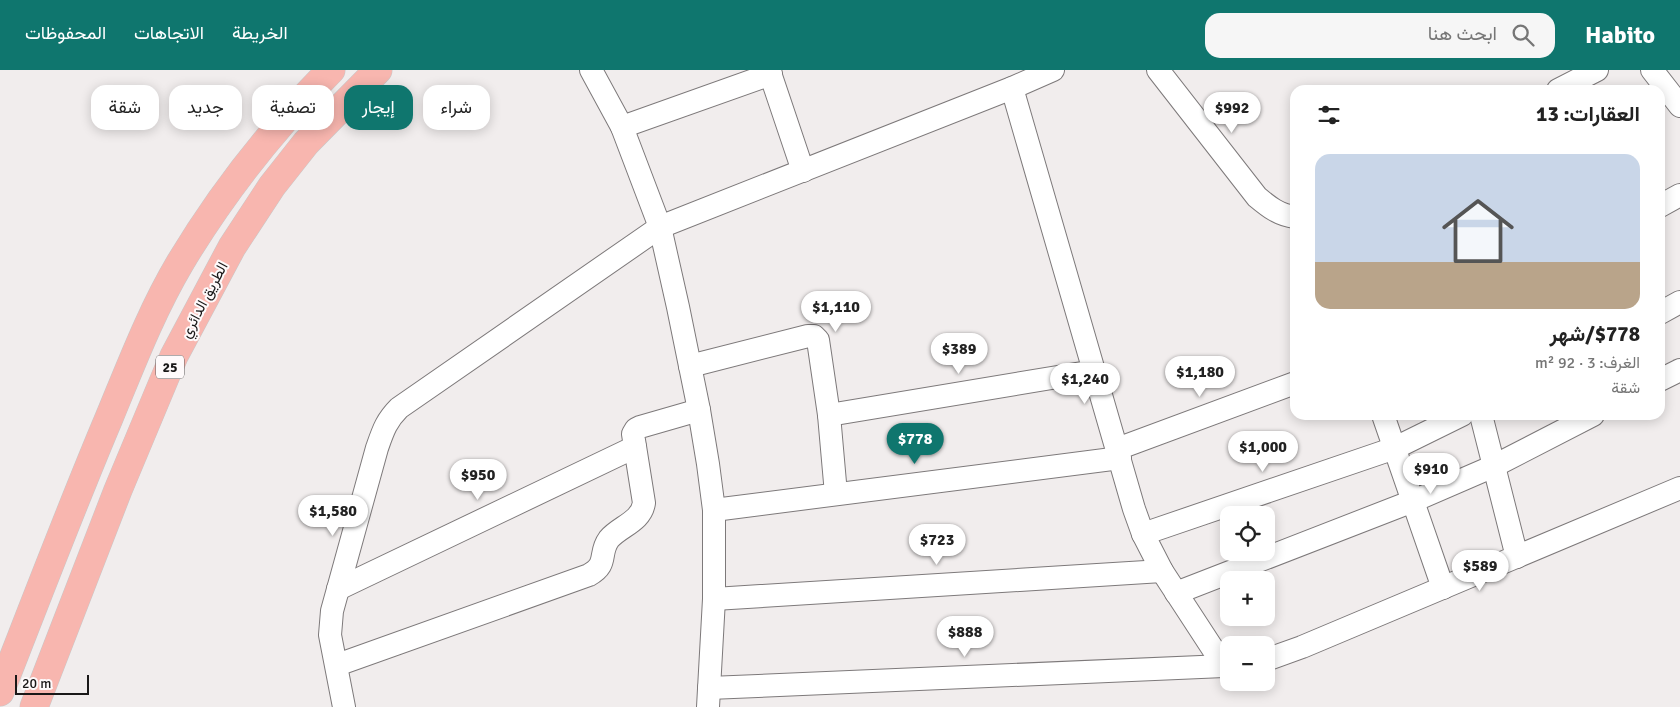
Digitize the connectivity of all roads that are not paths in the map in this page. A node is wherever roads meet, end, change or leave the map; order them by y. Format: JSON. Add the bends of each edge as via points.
{"nodes":[{"id":1,"x":331,"y":70,"type":"edge"},
{"id":2,"x":378,"y":70,"type":"edge"},
{"id":3,"x":591,"y":70,"type":"edge"},
{"id":4,"x":1053,"y":70,"type":"edge"},
{"id":5,"x":1158,"y":70,"type":"edge"},
{"id":6,"x":1596,"y":70,"type":"edge"},
{"id":7,"x":1652,"y":70,"type":"edge"},
{"id":8,"x":770,"y":72,"type":"edge"},
{"id":9,"x":1568,"y":85,"type":"edge"},
{"id":10,"x":1664,"y":85,"type":"edge"},
{"id":11,"x":1665,"y":87,"type":"edge"},
{"id":12,"x":1012,"y":88,"type":"junction"},
{"id":13,"x":1680,"y":106,"type":"edge"},
{"id":14,"x":622,"y":127,"type":"junction"},
{"id":15,"x":803,"y":170,"type":"junction"},
{"id":16,"x":1680,"y":195,"type":"edge"},
{"id":17,"x":1665,"y":203,"type":"edge"},
{"id":18,"x":1290,"y":217,"type":"edge"},
{"id":19,"x":660,"y":227,"type":"junction"},
{"id":20,"x":1680,"y":302,"type":"edge"},
{"id":21,"x":1665,"y":310,"type":"edge"},
{"id":22,"x":690,"y":366,"type":"junction"},
{"id":23,"x":1680,"y":370,"type":"edge"},
{"id":24,"x":1094,"y":371,"type":"junction"},
{"id":25,"x":1665,"y":378,"type":"edge"},
{"id":26,"x":1290,"y":385,"type":"edge"},
{"id":27,"x":699,"y":410,"type":"junction"},
{"id":28,"x":829,"y":415,"type":"junction"},
{"id":29,"x":1385,"y":420,"type":"edge"},
{"id":30,"x":1452,"y":420,"type":"edge"},
{"id":31,"x":1482,"y":420,"type":"edge"},
{"id":32,"x":1583,"y":420,"type":"edge"},
{"id":33,"x":634,"y":447,"type":"junction"},
{"id":34,"x":1395,"y":448,"type":"junction"},
{"id":35,"x":1118,"y":454,"type":"junction"},
{"id":36,"x":1494,"y":466,"type":"junction"},
{"id":37,"x":1680,"y":488,"type":"edge"},
{"id":38,"x":836,"y":494,"type":"junction"},
{"id":39,"x":1413,"y":501,"type":"junction"},
{"id":40,"x":714,"y":510,"type":"junction"},
{"id":41,"x":1144,"y":534,"type":"junction"},
{"id":42,"x":1517,"y":557,"type":"junction"},
{"id":43,"x":1162,"y":571,"type":"junction"},
{"id":44,"x":1443,"y":588,"type":"junction"},
{"id":45,"x":338,"y":589,"type":"junction"},
{"id":46,"x":1176,"y":593,"type":"junction"},
{"id":47,"x":714,"y":599,"type":"junction"},
{"id":48,"x":1220,"y":657,"type":"edge"},
{"id":49,"x":1275,"y":657,"type":"edge"},
{"id":50,"x":336,"y":665,"type":"junction"},
{"id":51,"x":1220,"y":666,"type":"edge"},
{"id":52,"x":0,"y":692,"type":"edge"},
{"id":53,"x":708,"y":698,"type":"edge"},
{"id":54,"x":34,"y":707,"type":"edge"},
{"id":55,"x":344,"y":707,"type":"edge"}],
"edges":[{"from":1,"to":52,"type":"highway","number":"25","via":[[282,122],[237,178],[163,295],[66,520]]},
{"from":2,"to":54,"type":"highway","name":"الطريق الدائري","number":"25","via":[[306,143],[272,186],[232,247],[174,356]]},
{"from":3,"to":14,"type":"street"},
{"from":4,"to":12,"type":"street"},
{"from":5,"to":18,"type":"street","via":[[1257,197]]},
{"from":6,"to":9,"type":"street"},
{"from":7,"to":10,"type":"street"},
{"from":8,"to":14,"type":"street"},
{"from":8,"to":15,"type":"street"},
{"from":11,"to":13,"type":"street"},
{"from":12,"to":15,"type":"street"},
{"from":12,"to":24,"type":"street"},
{"from":14,"to":19,"type":"street"},
{"from":15,"to":19,"type":"street"},
{"from":16,"to":17,"type":"street"},
{"from":19,"to":22,"type":"street"},
{"from":19,"to":45,"type":"street","via":[[390,417],[377,448]]},
{"from":20,"to":21,"type":"street"},
{"from":22,"to":27,"type":"street"},
{"from":22,"to":28,"type":"street","via":[[814,336],[820,346]]},
{"from":23,"to":25,"type":"street"},
{"from":24,"to":28,"type":"street"},
{"from":24,"to":35,"type":"street"},
{"from":26,"to":35,"type":"street"},
{"from":27,"to":33,"type":"street","via":[[636,429]]},
{"from":27,"to":40,"type":"street"},
{"from":28,"to":38,"type":"street"},
{"from":29,"to":34,"type":"street"},
{"from":30,"to":34,"type":"street"},
{"from":31,"to":36,"type":"street"},
{"from":32,"to":36,"type":"street"},
{"from":33,"to":45,"type":"street"},
{"from":33,"to":50,"type":"street","via":[[644,503],[642,511],[609,539],[600,567],[595,572]]},
{"from":34,"to":39,"type":"street"},
{"from":34,"to":41,"type":"street"},
{"from":35,"to":38,"type":"street"},
{"from":35,"to":41,"type":"street"},
{"from":36,"to":39,"type":"street"},
{"from":36,"to":42,"type":"street"},
{"from":37,"to":42,"type":"street"},
{"from":38,"to":40,"type":"street"},
{"from":39,"to":44,"type":"street"},
{"from":39,"to":46,"type":"street"},
{"from":40,"to":47,"type":"street"},
{"from":41,"to":43,"type":"street"},
{"from":42,"to":44,"type":"street"},
{"from":43,"to":46,"type":"street"},
{"from":43,"to":47,"type":"street"},
{"from":44,"to":49,"type":"street"},
{"from":45,"to":50,"type":"street","via":[[330,635]]},
{"from":46,"to":48,"type":"street"},
{"from":47,"to":53,"type":"street"},
{"from":50,"to":55,"type":"street"},
{"from":51,"to":53,"type":"street"}]}
